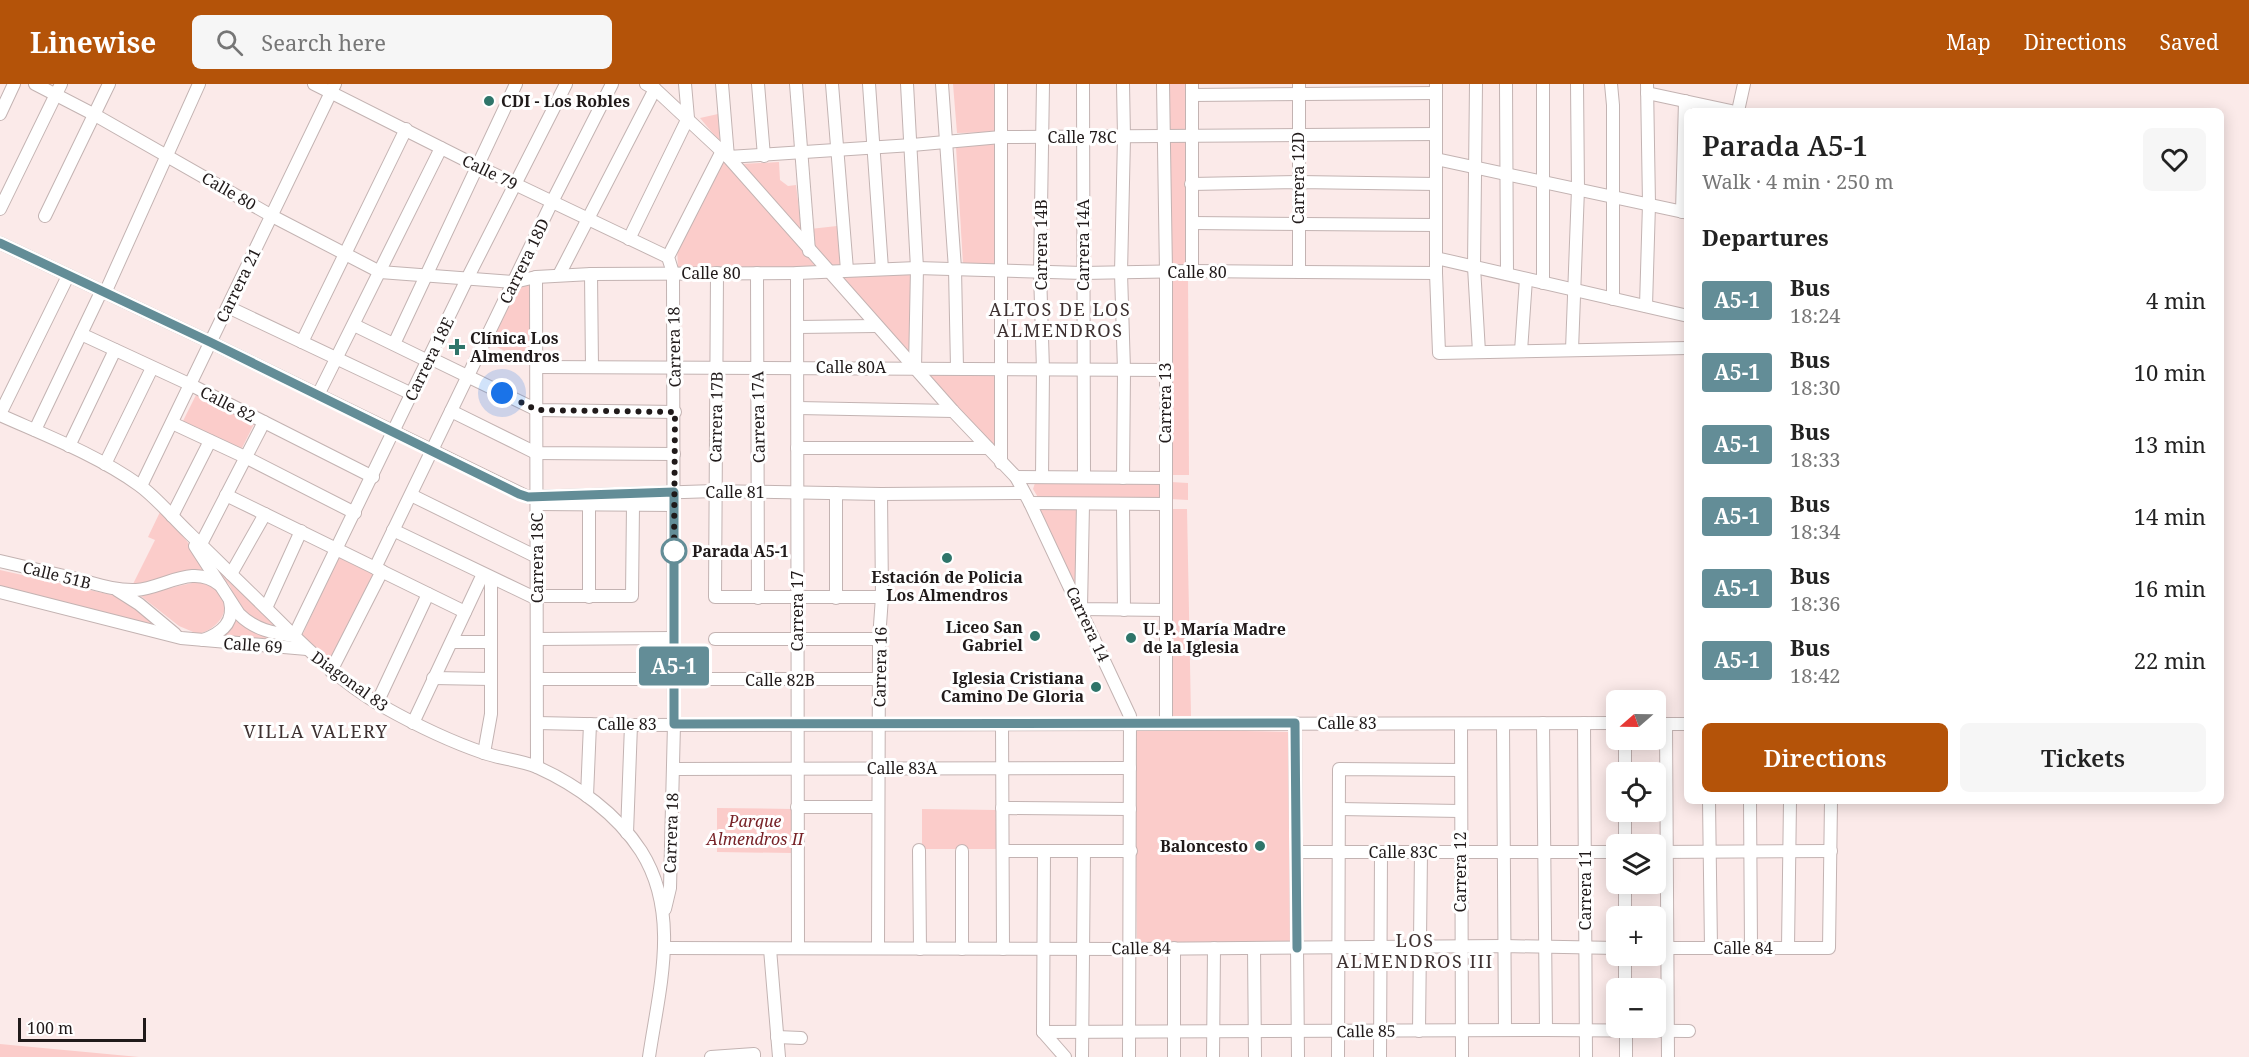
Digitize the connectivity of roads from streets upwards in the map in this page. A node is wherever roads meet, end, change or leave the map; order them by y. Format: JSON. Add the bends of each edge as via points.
{"nodes":[{"id":1,"x":14,"y":84,"type":"edge"},
{"id":2,"x":35,"y":84,"type":"edge"},
{"id":3,"x":109,"y":84,"type":"edge"},
{"id":4,"x":199,"y":84,"type":"edge"},
{"id":5,"x":314,"y":84,"type":"edge"},
{"id":6,"x":516,"y":84,"type":"edge"},
{"id":7,"x":566,"y":84,"type":"edge"},
{"id":8,"x":612,"y":84,"type":"edge"},
{"id":9,"x":685,"y":84,"type":"edge"},
{"id":10,"x":722,"y":84,"type":"edge"},
{"id":11,"x":758,"y":84,"type":"edge"},
{"id":12,"x":796,"y":84,"type":"edge"},
{"id":13,"x":832,"y":84,"type":"edge"},
{"id":14,"x":869,"y":84,"type":"edge"},
{"id":15,"x":907,"y":84,"type":"edge"},
{"id":16,"x":942,"y":84,"type":"edge"},
{"id":17,"x":1001,"y":84,"type":"edge"},
{"id":18,"x":1043,"y":84,"type":"edge"},
{"id":19,"x":1083,"y":84,"type":"edge"},
{"id":20,"x":1123,"y":84,"type":"edge"},
{"id":21,"x":1163,"y":84,"type":"edge"},
{"id":22,"x":1476,"y":84,"type":"edge"},
{"id":23,"x":1494,"y":84,"type":"edge"},
{"id":24,"x":1543,"y":84,"type":"edge"},
{"id":25,"x":1577,"y":84,"type":"edge"},
{"id":26,"x":1611,"y":84,"type":"edge"},
{"id":27,"x":1744,"y":84,"type":"edge"},
{"id":28,"x":1506,"y":85,"type":"edge"},
{"id":29,"x":651,"y":86,"type":"edge"},
{"id":30,"x":333,"y":88,"type":"edge"},
{"id":31,"x":58,"y":89,"type":"edge"},
{"id":32,"x":1299,"y":89,"type":"edge"},
{"id":33,"x":1436,"y":89,"type":"edge"},
{"id":34,"x":1647,"y":89,"type":"edge"},
{"id":35,"x":1192,"y":90,"type":"edge"},
{"id":36,"x":1685,"y":101,"type":"junction"},
{"id":37,"x":1685,"y":108,"type":"edge"},
{"id":38,"x":1715,"y":108,"type":"edge"},
{"id":39,"x":1739,"y":108,"type":"edge"},
{"id":40,"x":0,"y":114,"type":"edge"},
{"id":41,"x":95,"y":115,"type":"junction"},
{"id":42,"x":688,"y":118,"type":"junction"},
{"id":43,"x":406,"y":129,"type":"junction"},
{"id":44,"x":1436,"y":135,"type":"junction"},
{"id":45,"x":1042,"y":136,"type":"junction"},
{"id":46,"x":1165,"y":136,"type":"junction"},
{"id":47,"x":1191,"y":136,"type":"junction"},
{"id":48,"x":1298,"y":136,"type":"junction"},
{"id":49,"x":1001,"y":137,"type":"junction"},
{"id":50,"x":1083,"y":137,"type":"junction"},
{"id":51,"x":1124,"y":137,"type":"junction"},
{"id":52,"x":946,"y":143,"type":"junction"},
{"id":53,"x":912,"y":145,"type":"junction"},
{"id":54,"x":441,"y":148,"type":"junction"},
{"id":55,"x":874,"y":148,"type":"junction"},
{"id":56,"x":837,"y":150,"type":"junction"},
{"id":57,"x":801,"y":153,"type":"junction"},
{"id":58,"x":725,"y":154,"type":"junction"},
{"id":59,"x":167,"y":156,"type":"junction"},
{"id":60,"x":764,"y":156,"type":"junction"},
{"id":61,"x":1436,"y":159,"type":"junction"},
{"id":62,"x":477,"y":166,"type":"junction"},
{"id":63,"x":1474,"y":167,"type":"junction"},
{"id":64,"x":1507,"y":173,"type":"junction"},
{"id":65,"x":1298,"y":182,"type":"junction"},
{"id":66,"x":1544,"y":182,"type":"junction"},
{"id":67,"x":515,"y":184,"type":"junction"},
{"id":68,"x":1191,"y":184,"type":"junction"},
{"id":69,"x":1436,"y":184,"type":"junction"},
{"id":70,"x":1578,"y":189,"type":"junction"},
{"id":71,"x":1612,"y":197,"type":"junction"},
{"id":72,"x":552,"y":202,"type":"junction"},
{"id":73,"x":1648,"y":204,"type":"junction"},
{"id":74,"x":0,"y":209,"type":"edge"},
{"id":75,"x":1684,"y":212,"type":"edge"},
{"id":76,"x":45,"y":216,"type":"dead end"},
{"id":77,"x":272,"y":216,"type":"junction"},
{"id":78,"x":589,"y":220,"type":"junction"},
{"id":79,"x":1298,"y":223,"type":"junction"},
{"id":80,"x":1192,"y":224,"type":"junction"},
{"id":81,"x":1436,"y":225,"type":"junction"},
{"id":82,"x":629,"y":239,"type":"junction"},
{"id":83,"x":0,"y":243,"type":"edge"},
{"id":84,"x":809,"y":251,"type":"junction"},
{"id":85,"x":345,"y":255,"type":"junction"},
{"id":86,"x":668,"y":257,"type":"junction"},
{"id":87,"x":1436,"y":258,"type":"junction"},
{"id":88,"x":1474,"y":267,"type":"junction"},
{"id":89,"x":917,"y":268,"type":"junction"},
{"id":90,"x":882,"y":269,"type":"junction"},
{"id":91,"x":955,"y":269,"type":"junction"},
{"id":92,"x":847,"y":270,"type":"junction"},
{"id":93,"x":829,"y":271,"type":"junction"},
{"id":94,"x":1001,"y":271,"type":"junction"},
{"id":95,"x":1192,"y":271,"type":"junction"},
{"id":96,"x":380,"y":272,"type":"junction"},
{"id":97,"x":1040,"y":272,"type":"junction"},
{"id":98,"x":1166,"y":272,"type":"junction"},
{"id":99,"x":674,"y":273,"type":"junction"},
{"id":100,"x":717,"y":273,"type":"junction"},
{"id":101,"x":757,"y":273,"type":"junction"},
{"id":102,"x":797,"y":273,"type":"junction"},
{"id":103,"x":1083,"y":273,"type":"junction"},
{"id":104,"x":1121,"y":273,"type":"junction"},
{"id":105,"x":1299,"y":273,"type":"junction"},
{"id":106,"x":1436,"y":273,"type":"junction"},
{"id":107,"x":591,"y":274,"type":"junction"},
{"id":108,"x":1507,"y":274,"type":"junction"},
{"id":109,"x":426,"y":275,"type":"junction"},
{"id":110,"x":559,"y":275,"type":"junction"},
{"id":111,"x":68,"y":276,"type":"junction"},
{"id":112,"x":468,"y":277,"type":"junction"},
{"id":113,"x":536,"y":277,"type":"junction"},
{"id":114,"x":1526,"y":279,"type":"junction"},
{"id":115,"x":513,"y":282,"type":"junction"},
{"id":116,"x":1543,"y":283,"type":"junction"},
{"id":117,"x":1574,"y":290,"type":"junction"},
{"id":118,"x":103,"y":293,"type":"junction"},
{"id":119,"x":1613,"y":299,"type":"junction"},
{"id":120,"x":1646,"y":306,"type":"junction"},
{"id":121,"x":228,"y":307,"type":"junction"},
{"id":122,"x":1684,"y":315,"type":"edge"},
{"id":123,"x":354,"y":325,"type":"junction"},
{"id":124,"x":876,"y":326,"type":"junction"},
{"id":125,"x":798,"y":327,"type":"junction"},
{"id":126,"x":81,"y":334,"type":"junction"},
{"id":127,"x":210,"y":342,"type":"junction"},
{"id":128,"x":302,"y":342,"type":"junction"},
{"id":129,"x":394,"y":344,"type":"junction"},
{"id":130,"x":1684,"y":348,"type":"edge"},
{"id":131,"x":115,"y":350,"type":"junction"},
{"id":132,"x":1572,"y":350,"type":"junction"},
{"id":133,"x":1521,"y":351,"type":"junction"},
{"id":134,"x":1479,"y":352,"type":"junction"},
{"id":135,"x":337,"y":358,"type":"junction"},
{"id":136,"x":429,"y":359,"type":"junction"},
{"id":137,"x":537,"y":367,"type":"junction"},
{"id":138,"x":591,"y":367,"type":"junction"},
{"id":139,"x":798,"y":367,"type":"junction"},
{"id":140,"x":152,"y":368,"type":"junction"},
{"id":141,"x":757,"y":368,"type":"junction"},
{"id":142,"x":915,"y":368,"type":"junction"},
{"id":143,"x":957,"y":368,"type":"junction"},
{"id":144,"x":675,"y":369,"type":"junction"},
{"id":145,"x":717,"y":369,"type":"junction"},
{"id":146,"x":1001,"y":369,"type":"junction"},
{"id":147,"x":1043,"y":370,"type":"junction"},
{"id":148,"x":1084,"y":370,"type":"junction"},
{"id":149,"x":1124,"y":370,"type":"junction"},
{"id":150,"x":1165,"y":370,"type":"junction"},
{"id":151,"x":467,"y":375,"type":"junction"},
{"id":152,"x":189,"y":384,"type":"junction"},
{"id":153,"x":412,"y":394,"type":"junction"},
{"id":154,"x":318,"y":395,"type":"junction"},
{"id":155,"x":798,"y":408,"type":"junction"},
{"id":156,"x":537,"y":410,"type":"junction"},
{"id":157,"x":451,"y":411,"type":"junction"},
{"id":158,"x":953,"y":411,"type":"junction"},
{"id":159,"x":675,"y":412,"type":"junction"},
{"id":160,"x":0,"y":415,"type":"edge"},
{"id":161,"x":264,"y":422,"type":"junction"},
{"id":162,"x":172,"y":423,"type":"junction"},
{"id":163,"x":35,"y":430,"type":"junction"},
{"id":164,"x":394,"y":432,"type":"junction"},
{"id":165,"x":210,"y":441,"type":"junction"},
{"id":166,"x":69,"y":446,"type":"junction"},
{"id":167,"x":797,"y":448,"type":"junction"},
{"id":168,"x":988,"y":448,"type":"junction"},
{"id":169,"x":432,"y":451,"type":"junction"},
{"id":170,"x":536,"y":453,"type":"junction"},
{"id":171,"x":674,"y":454,"type":"junction"},
{"id":172,"x":245,"y":457,"type":"junction"},
{"id":173,"x":1001,"y":463,"type":"junction"},
{"id":174,"x":105,"y":464,"type":"junction"},
{"id":175,"x":373,"y":477,"type":"junction"},
{"id":176,"x":1016,"y":477,"type":"junction"},
{"id":177,"x":1042,"y":477,"type":"junction"},
{"id":178,"x":1084,"y":477,"type":"junction"},
{"id":179,"x":1123,"y":478,"type":"junction"},
{"id":180,"x":1165,"y":478,"type":"junction"},
{"id":181,"x":141,"y":486,"type":"junction"},
{"id":182,"x":715,"y":491,"type":"junction"},
{"id":183,"x":797,"y":491,"type":"junction"},
{"id":184,"x":758,"y":492,"type":"junction"},
{"id":185,"x":836,"y":493,"type":"junction"},
{"id":186,"x":880,"y":494,"type":"junction"},
{"id":187,"x":226,"y":495,"type":"junction"},
{"id":188,"x":411,"y":495,"type":"junction"},
{"id":189,"x":1027,"y":498,"type":"junction"},
{"id":190,"x":674,"y":499,"type":"junction"},
{"id":191,"x":537,"y":500,"type":"junction"},
{"id":192,"x":589,"y":504,"type":"junction"},
{"id":193,"x":1083,"y":504,"type":"junction"},
{"id":194,"x":1165,"y":504,"type":"junction"},
{"id":195,"x":633,"y":505,"type":"junction"},
{"id":196,"x":1123,"y":505,"type":"junction"},
{"id":197,"x":355,"y":513,"type":"junction"},
{"id":198,"x":265,"y":514,"type":"junction"},
{"id":199,"x":176,"y":521,"type":"junction"},
{"id":200,"x":393,"y":530,"type":"junction"},
{"id":201,"x":301,"y":531,"type":"junction"},
{"id":202,"x":201,"y":544,"type":"junction"},
{"id":203,"x":338,"y":549,"type":"junction"},
{"id":204,"x":537,"y":557,"type":"junction"},
{"id":205,"x":0,"y":561,"type":"edge"},
{"id":206,"x":378,"y":569,"type":"junction"},
{"id":207,"x":231,"y":574,"type":"junction"},
{"id":208,"x":487,"y":576,"type":"junction"},
{"id":209,"x":113,"y":588,"type":"junction"},
{"id":210,"x":0,"y":592,"type":"edge"},
{"id":211,"x":428,"y":594,"type":"junction"},
{"id":212,"x":228,"y":595,"type":"junction"},
{"id":213,"x":589,"y":597,"type":"junction"},
{"id":214,"x":882,"y":597,"type":"junction"},
{"id":215,"x":537,"y":598,"type":"junction"},
{"id":216,"x":758,"y":598,"type":"junction"},
{"id":217,"x":797,"y":598,"type":"junction"},
{"id":218,"x":836,"y":598,"type":"junction"},
{"id":219,"x":266,"y":608,"type":"junction"},
{"id":220,"x":1081,"y":609,"type":"junction"},
{"id":221,"x":1124,"y":610,"type":"junction"},
{"id":222,"x":1166,"y":610,"type":"junction"},
{"id":223,"x":465,"y":612,"type":"junction"},
{"id":224,"x":294,"y":636,"type":"junction"},
{"id":225,"x":674,"y":638,"type":"junction"},
{"id":226,"x":537,"y":639,"type":"junction"},
{"id":227,"x":715,"y":639,"type":"dead end"},
{"id":228,"x":879,"y":639,"type":"junction"},
{"id":229,"x":193,"y":640,"type":"junction"},
{"id":230,"x":797,"y":640,"type":"junction"},
{"id":231,"x":452,"y":642,"type":"junction"},
{"id":232,"x":490,"y":642,"type":"junction"},
{"id":233,"x":307,"y":649,"type":"junction"},
{"id":234,"x":331,"y":671,"type":"junction"},
{"id":235,"x":434,"y":678,"type":"junction"},
{"id":236,"x":491,"y":679,"type":"junction"},
{"id":237,"x":537,"y":679,"type":"junction"},
{"id":238,"x":879,"y":679,"type":"junction"},
{"id":239,"x":674,"y":680,"type":"junction"},
{"id":240,"x":797,"y":680,"type":"junction"},
{"id":241,"x":377,"y":703,"type":"junction"},
{"id":242,"x":412,"y":723,"type":"junction"},
{"id":243,"x":537,"y":723,"type":"junction"},
{"id":244,"x":1130,"y":723,"type":"junction"},
{"id":245,"x":1166,"y":723,"type":"junction"},
{"id":246,"x":1295,"y":723,"type":"junction"},
{"id":247,"x":1503,"y":723,"type":"junction"},
{"id":248,"x":1543,"y":723,"type":"junction"},
{"id":249,"x":1584,"y":723,"type":"junction"},
{"id":250,"x":1606,"y":723,"type":"edge"},
{"id":251,"x":590,"y":724,"type":"junction"},
{"id":252,"x":674,"y":724,"type":"junction"},
{"id":253,"x":879,"y":724,"type":"junction"},
{"id":254,"x":1002,"y":724,"type":"junction"},
{"id":255,"x":1461,"y":724,"type":"junction"},
{"id":256,"x":1666,"y":724,"type":"edge"},
{"id":257,"x":1684,"y":724,"type":"edge"},
{"id":258,"x":631,"y":725,"type":"junction"},
{"id":259,"x":796,"y":725,"type":"junction"},
{"id":260,"x":1661,"y":750,"type":"edge"},
{"id":261,"x":484,"y":753,"type":"junction"},
{"id":262,"x":537,"y":767,"type":"junction"},
{"id":263,"x":879,"y":768,"type":"junction"},
{"id":264,"x":1130,"y":768,"type":"junction"},
{"id":265,"x":673,"y":769,"type":"junction"},
{"id":266,"x":797,"y":769,"type":"junction"},
{"id":267,"x":1002,"y":769,"type":"junction"},
{"id":268,"x":1461,"y":770,"type":"junction"},
{"id":269,"x":587,"y":796,"type":"junction"},
{"id":270,"x":1709,"y":804,"type":"edge"},
{"id":271,"x":1750,"y":804,"type":"edge"},
{"id":272,"x":1790,"y":804,"type":"edge"},
{"id":273,"x":1832,"y":804,"type":"edge"},
{"id":274,"x":797,"y":807,"type":"junction"},
{"id":275,"x":878,"y":807,"type":"junction"},
{"id":276,"x":1002,"y":808,"type":"junction"},
{"id":277,"x":1130,"y":809,"type":"junction"},
{"id":278,"x":1339,"y":809,"type":"junction"},
{"id":279,"x":1460,"y":811,"type":"junction"},
{"id":280,"x":627,"y":833,"type":"junction"},
{"id":281,"x":1661,"y":834,"type":"edge"},
{"id":282,"x":919,"y":850,"type":"dead end"},
{"id":283,"x":962,"y":850,"type":"dead end"},
{"id":284,"x":1003,"y":851,"type":"junction"},
{"id":285,"x":1044,"y":851,"type":"junction"},
{"id":286,"x":1084,"y":851,"type":"junction"},
{"id":287,"x":1131,"y":851,"type":"junction"},
{"id":288,"x":1503,"y":851,"type":"junction"},
{"id":289,"x":1750,"y":851,"type":"junction"},
{"id":290,"x":1790,"y":851,"type":"junction"},
{"id":291,"x":1831,"y":851,"type":"junction"},
{"id":292,"x":1296,"y":852,"type":"junction"},
{"id":293,"x":1339,"y":852,"type":"junction"},
{"id":294,"x":1381,"y":852,"type":"junction"},
{"id":295,"x":1421,"y":852,"type":"junction"},
{"id":296,"x":1461,"y":852,"type":"junction"},
{"id":297,"x":1543,"y":852,"type":"junction"},
{"id":298,"x":1585,"y":852,"type":"junction"},
{"id":299,"x":1606,"y":852,"type":"edge"},
{"id":300,"x":1666,"y":852,"type":"edge"},
{"id":301,"x":1709,"y":852,"type":"junction"},
{"id":302,"x":664,"y":917,"type":"junction"},
{"id":303,"x":1420,"y":946,"type":"junction"},
{"id":304,"x":1461,"y":946,"type":"junction"},
{"id":305,"x":1503,"y":946,"type":"junction"},
{"id":306,"x":1544,"y":946,"type":"junction"},
{"id":307,"x":1381,"y":947,"type":"junction"},
{"id":308,"x":1585,"y":947,"type":"junction"},
{"id":309,"x":1750,"y":947,"type":"junction"},
{"id":310,"x":1788,"y":947,"type":"junction"},
{"id":311,"x":665,"y":948,"type":"junction"},
{"id":312,"x":798,"y":948,"type":"junction"},
{"id":313,"x":878,"y":948,"type":"junction"},
{"id":314,"x":1083,"y":948,"type":"junction"},
{"id":315,"x":1174,"y":948,"type":"junction"},
{"id":316,"x":1214,"y":948,"type":"junction"},
{"id":317,"x":1254,"y":948,"type":"junction"},
{"id":318,"x":1297,"y":948,"type":"junction"},
{"id":319,"x":1338,"y":948,"type":"junction"},
{"id":320,"x":1606,"y":948,"type":"edge"},
{"id":321,"x":1666,"y":948,"type":"edge"},
{"id":322,"x":1711,"y":948,"type":"junction"},
{"id":323,"x":770,"y":949,"type":"junction"},
{"id":324,"x":920,"y":949,"type":"junction"},
{"id":325,"x":962,"y":949,"type":"junction"},
{"id":326,"x":1003,"y":949,"type":"junction"},
{"id":327,"x":1044,"y":949,"type":"junction"},
{"id":328,"x":1130,"y":949,"type":"junction"},
{"id":329,"x":1663,"y":966,"type":"edge"},
{"id":330,"x":1462,"y":1030,"type":"junction"},
{"id":331,"x":1505,"y":1030,"type":"junction"},
{"id":332,"x":1546,"y":1030,"type":"junction"},
{"id":333,"x":1586,"y":1030,"type":"junction"},
{"id":334,"x":1606,"y":1030,"type":"edge"},
{"id":335,"x":1129,"y":1031,"type":"junction"},
{"id":336,"x":1174,"y":1031,"type":"junction"},
{"id":337,"x":1213,"y":1031,"type":"junction"},
{"id":338,"x":1381,"y":1031,"type":"junction"},
{"id":339,"x":1419,"y":1031,"type":"junction"},
{"id":340,"x":1668,"y":1031,"type":"junction"},
{"id":341,"x":1689,"y":1031,"type":"dead end"},
{"id":342,"x":1043,"y":1032,"type":"junction"},
{"id":343,"x":1083,"y":1032,"type":"junction"},
{"id":344,"x":1254,"y":1032,"type":"junction"},
{"id":345,"x":1298,"y":1032,"type":"junction"},
{"id":346,"x":1338,"y":1032,"type":"junction"},
{"id":347,"x":777,"y":1037,"type":"junction"},
{"id":348,"x":801,"y":1038,"type":"dead end"},
{"id":349,"x":1626,"y":1038,"type":"edge"},
{"id":350,"x":754,"y":1055,"type":"edge"},
{"id":351,"x":649,"y":1057,"type":"edge"},
{"id":352,"x":711,"y":1057,"type":"edge"},
{"id":353,"x":779,"y":1057,"type":"edge"},
{"id":354,"x":1065,"y":1057,"type":"edge"},
{"id":355,"x":1082,"y":1057,"type":"edge"},
{"id":356,"x":1129,"y":1057,"type":"edge"},
{"id":357,"x":1174,"y":1057,"type":"edge"},
{"id":358,"x":1213,"y":1057,"type":"edge"},
{"id":359,"x":1255,"y":1057,"type":"edge"},
{"id":360,"x":1298,"y":1057,"type":"edge"},
{"id":361,"x":1338,"y":1057,"type":"edge"},
{"id":362,"x":1380,"y":1057,"type":"edge"},
{"id":363,"x":1462,"y":1057,"type":"edge"},
{"id":364,"x":1586,"y":1057,"type":"edge"},
{"id":365,"x":1626,"y":1057,"type":"edge"},
{"id":366,"x":1668,"y":1057,"type":"edge"}],
"edges":[{"from":1,"to":40,"type":"street"},
{"from":2,"to":31,"type":"street","name":"Calle 80"},
{"from":3,"to":41,"type":"street"},
{"from":4,"to":59,"type":"street"},
{"from":5,"to":30,"type":"street","name":"Calle 79"},
{"from":6,"to":62,"type":"street"},
{"from":7,"to":67,"type":"street","name":"Carrera 18E"},
{"from":8,"to":72,"type":"street","name":"Carrera 18D"},
{"from":9,"to":42,"type":"street"},
{"from":10,"to":58,"type":"street"},
{"from":11,"to":60,"type":"street"},
{"from":12,"to":57,"type":"street"},
{"from":13,"to":56,"type":"street"},
{"from":14,"to":55,"type":"street"},
{"from":15,"to":53,"type":"street"},
{"from":16,"to":52,"type":"street"},
{"from":17,"to":49,"type":"street"},
{"from":18,"to":45,"type":"street","name":"Carrera 14B"},
{"from":19,"to":50,"type":"street","name":"Carrera 14A"},
{"from":20,"to":51,"type":"street"},
{"from":21,"to":46,"type":"street","name":"Carrera 13"},
{"from":22,"to":63,"type":"street"},
{"from":23,"to":28,"type":"street"},
{"from":24,"to":66,"type":"street"},
{"from":25,"to":70,"type":"street"},
{"from":26,"to":71,"type":"street"},
{"from":27,"to":39,"type":"street"},
{"from":28,"to":64,"type":"street"},
{"from":29,"to":42,"type":"street","name":"Carrera 14"},
{"from":29,"to":78,"type":"street"},
{"from":30,"to":43,"type":"street","name":"Calle 79"},
{"from":30,"to":77,"type":"street","name":"Carrera 21"},
{"from":31,"to":41,"type":"street","name":"Calle 80"},
{"from":31,"to":74,"type":"street"},
{"from":32,"to":33,"type":"street"},
{"from":32,"to":35,"type":"street"},
{"from":32,"to":48,"type":"street","name":"Carrera 12D"},
{"from":33,"to":44,"type":"street"},
{"from":34,"to":36,"type":"street"},
{"from":34,"to":73,"type":"street"},
{"from":35,"to":47,"type":"street"},
{"from":36,"to":37,"type":"street"},
{"from":36,"to":38,"type":"street"},
{"from":41,"to":59,"type":"street","name":"Calle 80"},
{"from":41,"to":76,"type":"street"},
{"from":42,"to":58,"type":"street","name":"Carrera 14"},
{"from":42,"to":82,"type":"street"},
{"from":43,"to":54,"type":"street","name":"Calle 79"},
{"from":43,"to":85,"type":"street"},
{"from":44,"to":48,"type":"street","name":"Calle 78C"},
{"from":44,"to":61,"type":"street"},
{"from":45,"to":49,"type":"street","name":"Calle 78C"},
{"from":45,"to":50,"type":"street","name":"Calle 78C"},
{"from":45,"to":97,"type":"street","name":"Carrera 14B"},
{"from":46,"to":47,"type":"street","name":"Calle 78C"},
{"from":46,"to":51,"type":"street","name":"Calle 78C"},
{"from":46,"to":98,"type":"street","name":"Carrera 13"},
{"from":47,"to":48,"type":"street","name":"Calle 78C"},
{"from":47,"to":68,"type":"street"},
{"from":48,"to":65,"type":"street","name":"Carrera 12D"},
{"from":49,"to":52,"type":"street","name":"Calle 78C"},
{"from":49,"to":94,"type":"street"},
{"from":50,"to":51,"type":"street","name":"Calle 78C"},
{"from":50,"to":103,"type":"street","name":"Carrera 14A"},
{"from":51,"to":104,"type":"street"},
{"from":52,"to":53,"type":"street","name":"Calle 78C"},
{"from":52,"to":91,"type":"street"},
{"from":53,"to":55,"type":"street","name":"Calle 78C"},
{"from":53,"to":89,"type":"street"},
{"from":54,"to":62,"type":"street","name":"Calle 79"},
{"from":54,"to":96,"type":"street"},
{"from":55,"to":56,"type":"street","name":"Calle 78C"},
{"from":55,"to":90,"type":"street"},
{"from":56,"to":57,"type":"street","name":"Calle 78C"},
{"from":56,"to":92,"type":"street"},
{"from":57,"to":60,"type":"street","name":"Calle 78C"},
{"from":57,"to":84,"type":"street"},
{"from":58,"to":60,"type":"street","name":"Calle 78C"},
{"from":58,"to":84,"type":"street","name":"Carrera 14"},
{"from":58,"to":86,"type":"street"},
{"from":59,"to":77,"type":"street","name":"Calle 80"},
{"from":59,"to":118,"type":"street"},
{"from":61,"to":63,"type":"street"},
{"from":61,"to":69,"type":"street"},
{"from":62,"to":67,"type":"street","name":"Calle 79"},
{"from":62,"to":109,"type":"street"},
{"from":63,"to":64,"type":"street"},
{"from":63,"to":88,"type":"street"},
{"from":64,"to":66,"type":"street"},
{"from":64,"to":108,"type":"street"},
{"from":65,"to":68,"type":"street"},
{"from":65,"to":69,"type":"street"},
{"from":65,"to":79,"type":"street","name":"Carrera 12D"},
{"from":66,"to":70,"type":"street"},
{"from":66,"to":116,"type":"street"},
{"from":67,"to":72,"type":"street","name":"Calle 79"},
{"from":67,"to":112,"type":"street","name":"Carrera 18E"},
{"from":68,"to":80,"type":"street"},
{"from":69,"to":81,"type":"street"},
{"from":70,"to":71,"type":"street"},
{"from":70,"to":117,"type":"street"},
{"from":71,"to":73,"type":"street"},
{"from":71,"to":119,"type":"street"},
{"from":72,"to":78,"type":"street","name":"Calle 79"},
{"from":72,"to":115,"type":"street","name":"Carrera 18D"},
{"from":73,"to":75,"type":"street"},
{"from":73,"to":120,"type":"street"},
{"from":77,"to":85,"type":"street","name":"Calle 80"},
{"from":77,"to":121,"type":"street","name":"Carrera 21"},
{"from":78,"to":82,"type":"street","name":"Calle 79"},
{"from":78,"to":110,"type":"street"},
{"from":79,"to":80,"type":"street"},
{"from":79,"to":81,"type":"street"},
{"from":79,"to":105,"type":"street","name":"Carrera 12D"},
{"from":80,"to":95,"type":"street"},
{"from":81,"to":87,"type":"street"},
{"from":82,"to":86,"type":"street","name":"Calle 79"},
{"from":83,"to":111,"type":"street","name":"Calle 81"},
{"from":84,"to":93,"type":"street","name":"Carrera 14"},
{"from":85,"to":96,"type":"street","name":"Calle 80"},
{"from":85,"to":128,"type":"street"},
{"from":86,"to":99,"type":"street","name":"Carrera 18"},
{"from":87,"to":88,"type":"street"},
{"from":87,"to":106,"type":"street"},
{"from":88,"to":108,"type":"street"},
{"from":88,"to":134,"type":"street"},
{"from":89,"to":90,"type":"street","name":"Calle 80"},
{"from":89,"to":91,"type":"street","name":"Calle 80"},
{"from":89,"to":142,"type":"street"},
{"from":90,"to":92,"type":"street","name":"Calle 80"},
{"from":91,"to":94,"type":"street","name":"Calle 80"},
{"from":91,"to":143,"type":"street"},
{"from":92,"to":93,"type":"street","name":"Calle 80"},
{"from":93,"to":102,"type":"street","name":"Calle 80"},
{"from":93,"to":124,"type":"street","name":"Carrera 14"},
{"from":94,"to":97,"type":"street","name":"Calle 80"},
{"from":94,"to":146,"type":"street"},
{"from":95,"to":98,"type":"street","name":"Calle 80"},
{"from":95,"to":105,"type":"street","name":"Calle 80"},
{"from":96,"to":109,"type":"street","name":"Calle 80"},
{"from":96,"to":123,"type":"street"},
{"from":97,"to":103,"type":"street","name":"Calle 80"},
{"from":97,"to":147,"type":"street","name":"Carrera 14B"},
{"from":98,"to":104,"type":"street","name":"Calle 80"},
{"from":98,"to":150,"type":"street","name":"Carrera 13"},
{"from":99,"to":100,"type":"street","name":"Calle 80"},
{"from":99,"to":107,"type":"street","name":"Calle 80"},
{"from":99,"to":144,"type":"street","name":"Carrera 18"},
{"from":100,"to":101,"type":"street","name":"Calle 80"},
{"from":100,"to":145,"type":"street","name":"Carrera 17B"},
{"from":101,"to":102,"type":"street","name":"Calle 80"},
{"from":101,"to":141,"type":"street","name":"Carrera 17A"},
{"from":102,"to":125,"type":"street","name":"Carrera 17"},
{"from":103,"to":104,"type":"street","name":"Calle 80"},
{"from":103,"to":148,"type":"street","name":"Carrera 14A"},
{"from":104,"to":149,"type":"street"},
{"from":105,"to":106,"type":"street","name":"Calle 80"},
{"from":106,"to":134,"type":"street","via":[[1439,353]]},
{"from":107,"to":110,"type":"street","name":"Calle 80"},
{"from":107,"to":138,"type":"street"},
{"from":108,"to":114,"type":"street"},
{"from":109,"to":112,"type":"street","name":"Calle 80"},
{"from":109,"to":129,"type":"street"},
{"from":110,"to":113,"type":"street","name":"Calle 80"},
{"from":111,"to":118,"type":"street","name":"Calle 81"},
{"from":111,"to":160,"type":"street"},
{"from":112,"to":115,"type":"street","name":"Calle 80"},
{"from":112,"to":136,"type":"street","name":"Carrera 18E"},
{"from":113,"to":115,"type":"street","name":"Calle 80"},
{"from":113,"to":137,"type":"street","name":"Carrera 18C"},
{"from":114,"to":116,"type":"street"},
{"from":114,"to":133,"type":"street"},
{"from":115,"to":151,"type":"street","name":"Carrera 18D"},
{"from":116,"to":117,"type":"street"},
{"from":117,"to":119,"type":"street"},
{"from":117,"to":132,"type":"street"},
{"from":118,"to":126,"type":"street"},
{"from":118,"to":127,"type":"street","name":"Calle 81"},
{"from":119,"to":120,"type":"street"},
{"from":120,"to":122,"type":"street"},
{"from":121,"to":127,"type":"street","name":"Carrera 21"},
{"from":121,"to":128,"type":"street"},
{"from":123,"to":129,"type":"street"},
{"from":123,"to":135,"type":"street"},
{"from":124,"to":125,"type":"street"},
{"from":124,"to":142,"type":"street","name":"Carrera 14"},
{"from":125,"to":139,"type":"street","name":"Carrera 17"},
{"from":126,"to":131,"type":"street","name":"Calle 82"},
{"from":126,"to":163,"type":"street"},
{"from":127,"to":152,"type":"street","name":"Carrera 21"},
{"from":127,"to":154,"type":"street","name":"Calle 81"},
{"from":128,"to":135,"type":"street"},
{"from":129,"to":136,"type":"street"},
{"from":130,"to":132,"type":"street"},
{"from":131,"to":140,"type":"street","name":"Calle 82"},
{"from":131,"to":166,"type":"street"},
{"from":132,"to":133,"type":"street"},
{"from":133,"to":134,"type":"street"},
{"from":135,"to":153,"type":"street"},
{"from":135,"to":154,"type":"street"},
{"from":136,"to":151,"type":"street"},
{"from":136,"to":153,"type":"street","name":"Carrera 18E"},
{"from":137,"to":138,"type":"street","name":"Calle 80A"},
{"from":137,"to":156,"type":"street","name":"Carrera 18C"},
{"from":138,"to":144,"type":"street","name":"Calle 80A"},
{"from":139,"to":141,"type":"street","name":"Calle 80A"},
{"from":139,"to":142,"type":"street","name":"Calle 80A"},
{"from":139,"to":155,"type":"street","name":"Carrera 17"},
{"from":140,"to":152,"type":"street","name":"Calle 82"},
{"from":140,"to":174,"type":"street"},
{"from":141,"to":145,"type":"street","name":"Calle 80A"},
{"from":141,"to":184,"type":"street","name":"Carrera 17A"},
{"from":142,"to":143,"type":"street","name":"Calle 80A"},
{"from":142,"to":158,"type":"street","name":"Carrera 14"},
{"from":143,"to":146,"type":"street","name":"Calle 80A"},
{"from":144,"to":145,"type":"street","name":"Calle 80A"},
{"from":144,"to":159,"type":"street","name":"Carrera 18"},
{"from":145,"to":182,"type":"street","name":"Carrera 17B"},
{"from":146,"to":147,"type":"street","name":"Calle 80A"},
{"from":146,"to":173,"type":"street"},
{"from":147,"to":148,"type":"street","name":"Calle 80A"},
{"from":147,"to":177,"type":"street","name":"Carrera 14B"},
{"from":148,"to":149,"type":"street","name":"Calle 80A"},
{"from":148,"to":178,"type":"street","name":"Carrera 14A"},
{"from":149,"to":150,"type":"street","name":"Calle 80A"},
{"from":149,"to":179,"type":"street"},
{"from":150,"to":180,"type":"street","name":"Carrera 13"},
{"from":151,"to":156,"type":"street"},
{"from":151,"to":157,"type":"street","name":"Carrera 18D"},
{"from":152,"to":161,"type":"street","name":"Calle 82"},
{"from":152,"to":162,"type":"street","name":"Carrera 21"},
{"from":153,"to":164,"type":"street","name":"Carrera 18E"},
{"from":154,"to":164,"type":"street","name":"Calle 81"},
{"from":155,"to":158,"type":"street"},
{"from":155,"to":167,"type":"street","name":"Carrera 17"},
{"from":156,"to":159,"type":"street"},
{"from":156,"to":170,"type":"street","name":"Carrera 18C"},
{"from":157,"to":169,"type":"street","name":"Carrera 18D"},
{"from":157,"to":170,"type":"street"},
{"from":158,"to":168,"type":"street","name":"Carrera 14"},
{"from":159,"to":171,"type":"street","name":"Carrera 18"},
{"from":160,"to":163,"type":"street","name":"Diagonal 83"},
{"from":161,"to":172,"type":"street"},
{"from":161,"to":175,"type":"street","name":"Calle 82"},
{"from":162,"to":165,"type":"street"},
{"from":162,"to":181,"type":"street","name":"Carrera 21"},
{"from":163,"to":166,"type":"street","name":"Diagonal 83"},
{"from":164,"to":169,"type":"street","name":"Calle 81"},
{"from":164,"to":175,"type":"street","name":"Carrera 18E"},
{"from":165,"to":172,"type":"street"},
{"from":165,"to":199,"type":"street"},
{"from":166,"to":174,"type":"street","name":"Diagonal 83"},
{"from":167,"to":168,"type":"street"},
{"from":167,"to":183,"type":"street","name":"Carrera 17"},
{"from":168,"to":173,"type":"street","name":"Carrera 14"},
{"from":169,"to":188,"type":"street","name":"Carrera 18D"},
{"from":169,"to":191,"type":"street","name":"Calle 81"},
{"from":170,"to":171,"type":"street"},
{"from":170,"to":191,"type":"street","name":"Carrera 18C"},
{"from":171,"to":190,"type":"street","name":"Carrera 18"},
{"from":172,"to":187,"type":"street"},
{"from":172,"to":197,"type":"street"},
{"from":173,"to":176,"type":"street","name":"Carrera 14"},
{"from":174,"to":181,"type":"street","name":"Diagonal 83"},
{"from":175,"to":197,"type":"street","name":"Carrera 18E"},
{"from":176,"to":177,"type":"street"},
{"from":176,"to":189,"type":"street","name":"Carrera 14"},
{"from":177,"to":178,"type":"street"},
{"from":178,"to":179,"type":"street"},
{"from":179,"to":180,"type":"street"},
{"from":180,"to":194,"type":"street","name":"Carrera 13"},
{"from":181,"to":199,"type":"street","name":"Diagonal 83"},
{"from":182,"to":184,"type":"street","name":"Calle 81"},
{"from":182,"to":190,"type":"street","name":"Calle 81"},
{"from":182,"to":216,"type":"street","name":"Carrera 17B","via":[[715,597]]},
{"from":183,"to":184,"type":"street","name":"Calle 81"},
{"from":183,"to":185,"type":"street","name":"Calle 81"},
{"from":183,"to":217,"type":"street","name":"Carrera 17"},
{"from":184,"to":216,"type":"street","name":"Carrera 17A"},
{"from":185,"to":186,"type":"street","name":"Calle 81"},
{"from":185,"to":218,"type":"street"},
{"from":186,"to":189,"type":"street","name":"Calle 81"},
{"from":186,"to":214,"type":"street","name":"Carrera 16"},
{"from":187,"to":198,"type":"street"},
{"from":187,"to":202,"type":"street"},
{"from":188,"to":200,"type":"street","name":"Carrera 18D"},
{"from":188,"to":204,"type":"street"},
{"from":189,"to":193,"type":"street","name":"Calle 81"},
{"from":189,"to":220,"type":"street","name":"Carrera 14"},
{"from":190,"to":191,"type":"street","name":"Calle 81"},
{"from":190,"to":195,"type":"street","name":"Calle 81"},
{"from":190,"to":225,"type":"street","name":"Carrera 18"},
{"from":191,"to":192,"type":"street","name":"Calle 81"},
{"from":191,"to":204,"type":"street","name":"Carrera 18C"},
{"from":192,"to":195,"type":"street","name":"Calle 81"},
{"from":192,"to":213,"type":"street"},
{"from":193,"to":196,"type":"street","name":"Calle 81"},
{"from":193,"to":220,"type":"street"},
{"from":194,"to":196,"type":"street","name":"Calle 81"},
{"from":194,"to":222,"type":"street","name":"Carrera 13"},
{"from":195,"to":213,"type":"street","via":[[632,596]]},
{"from":196,"to":221,"type":"street"},
{"from":197,"to":203,"type":"street","name":"Carrera 18E"},
{"from":198,"to":201,"type":"street"},
{"from":198,"to":207,"type":"street"},
{"from":199,"to":202,"type":"street","name":"Diagonal 83"},
{"from":199,"to":212,"type":"street"},
{"from":200,"to":206,"type":"street","name":"Carrera 18D"},
{"from":200,"to":208,"type":"street"},
{"from":201,"to":203,"type":"street"},
{"from":201,"to":219,"type":"street"},
{"from":202,"to":207,"type":"street","name":"Diagonal 83"},
{"from":203,"to":206,"type":"street"},
{"from":203,"to":224,"type":"street","name":"Carrera 18E"},
{"from":204,"to":215,"type":"street","name":"Carrera 18C"},
{"from":205,"to":209,"type":"street","name":"Calle 51B"},
{"from":206,"to":211,"type":"street"},
{"from":206,"to":234,"type":"street","name":"Carrera 18D"},
{"from":207,"to":219,"type":"street","name":"Diagonal 83"},
{"from":208,"to":215,"type":"street"},
{"from":208,"to":223,"type":"street"},
{"from":208,"to":232,"type":"street"},
{"from":209,"to":212,"type":"street","via":[[135,590],[202,576],[215,581]]},
{"from":209,"to":229,"type":"street","via":[[166,628]]},
{"from":210,"to":229,"type":"street","name":"Calle 69"},
{"from":211,"to":223,"type":"street"},
{"from":211,"to":241,"type":"street"},
{"from":212,"to":224,"type":"street","via":[[239,614],[252,625]]},
{"from":212,"to":229,"type":"street","via":[[232,610],[227,624],[216,635]]},
{"from":213,"to":215,"type":"street"},
{"from":214,"to":218,"type":"street"},
{"from":214,"to":228,"type":"street","name":"Carrera 16"},
{"from":215,"to":226,"type":"street","name":"Carrera 18C"},
{"from":216,"to":217,"type":"street"},
{"from":217,"to":218,"type":"street"},
{"from":217,"to":230,"type":"street","name":"Carrera 17"},
{"from":219,"to":224,"type":"street","name":"Diagonal 83"},
{"from":220,"to":221,"type":"street"},
{"from":220,"to":244,"type":"street","name":"Carrera 14"},
{"from":221,"to":222,"type":"street"},
{"from":222,"to":245,"type":"street","name":"Carrera 13"},
{"from":223,"to":231,"type":"street"},
{"from":224,"to":233,"type":"street","name":"Diagonal 83"},
{"from":225,"to":226,"type":"street"},
{"from":225,"to":239,"type":"street","name":"Carrera 18"},
{"from":226,"to":237,"type":"street","name":"Carrera 18C"},
{"from":227,"to":230,"type":"street"},
{"from":228,"to":230,"type":"street"},
{"from":228,"to":238,"type":"street","name":"Carrera 16"},
{"from":229,"to":233,"type":"street","name":"Calle 69"},
{"from":230,"to":240,"type":"street","name":"Carrera 17"},
{"from":231,"to":232,"type":"street"},
{"from":231,"to":235,"type":"street"},
{"from":232,"to":236,"type":"street"},
{"from":233,"to":234,"type":"street","name":"Diagonal 83"},
{"from":234,"to":241,"type":"street","name":"Diagonal 83"},
{"from":235,"to":236,"type":"street"},
{"from":235,"to":242,"type":"street"},
{"from":236,"to":261,"type":"street","via":[[491,714]]},
{"from":237,"to":239,"type":"street","name":"Calle 82B"},
{"from":237,"to":243,"type":"street","name":"Carrera 18C"},
{"from":238,"to":240,"type":"street","name":"Calle 82B"},
{"from":238,"to":253,"type":"street","name":"Carrera 16"},
{"from":239,"to":240,"type":"street","name":"Calle 82B"},
{"from":239,"to":252,"type":"street","name":"Carrera 18"},
{"from":240,"to":259,"type":"street","name":"Carrera 17"},
{"from":241,"to":242,"type":"street","name":"Diagonal 83"},
{"from":242,"to":261,"type":"street","name":"Diagonal 83"},
{"from":243,"to":251,"type":"street","name":"Calle 83"},
{"from":243,"to":262,"type":"street","name":"Carrera 18C"},
{"from":244,"to":245,"type":"street","name":"Calle 83"},
{"from":244,"to":254,"type":"street","name":"Calle 83"},
{"from":244,"to":264,"type":"street","name":"Carrera 14"},
{"from":245,"to":246,"type":"street","name":"Calle 83"},
{"from":246,"to":255,"type":"street","name":"Calle 83"},
{"from":246,"to":292,"type":"street"},
{"from":247,"to":248,"type":"street","name":"Calle 83"},
{"from":247,"to":255,"type":"street","name":"Calle 83"},
{"from":247,"to":288,"type":"street"},
{"from":248,"to":249,"type":"street","name":"Calle 83"},
{"from":248,"to":297,"type":"street"},
{"from":249,"to":250,"type":"street","name":"Calle 83"},
{"from":249,"to":298,"type":"street","name":"Carrera 11"},
{"from":251,"to":258,"type":"street","name":"Calle 83"},
{"from":251,"to":269,"type":"street"},
{"from":252,"to":258,"type":"street","name":"Calle 83"},
{"from":252,"to":259,"type":"street","name":"Calle 83"},
{"from":252,"to":265,"type":"street","name":"Carrera 18"},
{"from":253,"to":254,"type":"street","name":"Calle 83"},
{"from":253,"to":259,"type":"street","name":"Calle 83"},
{"from":253,"to":263,"type":"street","name":"Carrera 16"},
{"from":254,"to":267,"type":"street"},
{"from":255,"to":268,"type":"street","name":"Carrera 12"},
{"from":256,"to":257,"type":"street"},
{"from":258,"to":280,"type":"street"},
{"from":259,"to":266,"type":"street","name":"Carrera 17"},
{"from":260,"to":281,"type":"street"},
{"from":261,"to":262,"type":"street","name":"Diagonal 83"},
{"from":262,"to":269,"type":"street","name":"Diagonal 83"},
{"from":263,"to":266,"type":"street","name":"Calle 83A"},
{"from":263,"to":267,"type":"street","name":"Calle 83A"},
{"from":263,"to":275,"type":"street","name":"Carrera 16"},
{"from":264,"to":267,"type":"street","name":"Calle 83A"},
{"from":264,"to":277,"type":"street","name":"Carrera 14"},
{"from":265,"to":266,"type":"street","name":"Calle 83A"},
{"from":265,"to":302,"type":"street","name":"Carrera 18","via":[[670,888]]},
{"from":266,"to":274,"type":"street","name":"Carrera 17"},
{"from":267,"to":276,"type":"street"},
{"from":268,"to":278,"type":"street","via":[[1339,769]]},
{"from":268,"to":279,"type":"street","name":"Carrera 12"},
{"from":269,"to":280,"type":"street","name":"Diagonal 83"},
{"from":270,"to":301,"type":"street"},
{"from":271,"to":289,"type":"street"},
{"from":272,"to":290,"type":"street"},
{"from":273,"to":291,"type":"street"},
{"from":274,"to":275,"type":"street"},
{"from":274,"to":312,"type":"street","name":"Carrera 17"},
{"from":275,"to":313,"type":"street","name":"Carrera 16"},
{"from":276,"to":277,"type":"street"},
{"from":276,"to":284,"type":"street"},
{"from":277,"to":287,"type":"street","name":"Carrera 14"},
{"from":278,"to":279,"type":"street"},
{"from":278,"to":293,"type":"street"},
{"from":279,"to":296,"type":"street","name":"Carrera 12"},
{"from":280,"to":302,"type":"street","name":"Diagonal 83","via":[[651,869]]},
{"from":282,"to":324,"type":"street"},
{"from":283,"to":325,"type":"street"},
{"from":284,"to":285,"type":"street"},
{"from":284,"to":326,"type":"street"},
{"from":285,"to":286,"type":"street"},
{"from":285,"to":327,"type":"street"},
{"from":286,"to":287,"type":"street"},
{"from":286,"to":314,"type":"street"},
{"from":287,"to":328,"type":"street","name":"Carrera 14"},
{"from":288,"to":296,"type":"street","name":"Calle 83C"},
{"from":288,"to":297,"type":"street","name":"Calle 83C"},
{"from":288,"to":305,"type":"street"},
{"from":289,"to":290,"type":"street"},
{"from":289,"to":301,"type":"street"},
{"from":289,"to":309,"type":"street"},
{"from":290,"to":291,"type":"street"},
{"from":290,"to":310,"type":"street"},
{"from":291,"to":310,"type":"street","name":"Calle 84","via":[[1829,948]]},
{"from":292,"to":293,"type":"street","name":"Calle 83C"},
{"from":292,"to":318,"type":"street"},
{"from":293,"to":294,"type":"street","name":"Calle 83C"},
{"from":293,"to":319,"type":"street"},
{"from":294,"to":295,"type":"street","name":"Calle 83C"},
{"from":294,"to":307,"type":"street"},
{"from":295,"to":296,"type":"street","name":"Calle 83C"},
{"from":295,"to":303,"type":"street"},
{"from":296,"to":304,"type":"street","name":"Carrera 12"},
{"from":297,"to":298,"type":"street","name":"Calle 83C"},
{"from":297,"to":306,"type":"street"},
{"from":298,"to":299,"type":"street","name":"Calle 83C"},
{"from":298,"to":308,"type":"street","name":"Carrera 11"},
{"from":300,"to":301,"type":"street"},
{"from":301,"to":322,"type":"street"},
{"from":302,"to":311,"type":"street","name":"Diagonal 83"},
{"from":303,"to":304,"type":"street","name":"Calle 84"},
{"from":303,"to":307,"type":"street","name":"Calle 84"},
{"from":303,"to":339,"type":"street"},
{"from":304,"to":305,"type":"street","name":"Calle 84"},
{"from":304,"to":330,"type":"street","name":"Carrera 12"},
{"from":305,"to":306,"type":"street","name":"Calle 84"},
{"from":305,"to":331,"type":"street"},
{"from":306,"to":308,"type":"street","name":"Calle 84"},
{"from":306,"to":332,"type":"street"},
{"from":307,"to":319,"type":"street","name":"Calle 84"},
{"from":307,"to":338,"type":"street"},
{"from":308,"to":320,"type":"street","name":"Calle 84"},
{"from":308,"to":333,"type":"street","name":"Carrera 11"},
{"from":309,"to":310,"type":"street","name":"Calle 84"},
{"from":309,"to":322,"type":"street","name":"Calle 84"},
{"from":311,"to":323,"type":"street","name":"Calle 84"},
{"from":311,"to":351,"type":"street","name":"Diagonal 83"},
{"from":312,"to":313,"type":"street","name":"Calle 84"},
{"from":312,"to":323,"type":"street","name":"Calle 84"},
{"from":313,"to":324,"type":"street","name":"Calle 84"},
{"from":314,"to":327,"type":"street","name":"Calle 84"},
{"from":314,"to":328,"type":"street","name":"Calle 84"},
{"from":314,"to":343,"type":"street"},
{"from":315,"to":316,"type":"street","name":"Calle 84"},
{"from":315,"to":328,"type":"street","name":"Calle 84"},
{"from":315,"to":336,"type":"street"},
{"from":316,"to":317,"type":"street","name":"Calle 84"},
{"from":316,"to":337,"type":"street"},
{"from":317,"to":318,"type":"street","name":"Calle 84"},
{"from":317,"to":344,"type":"street"},
{"from":318,"to":319,"type":"street","name":"Calle 84"},
{"from":318,"to":345,"type":"street"},
{"from":319,"to":346,"type":"street"},
{"from":321,"to":322,"type":"street","name":"Calle 84"},
{"from":323,"to":347,"type":"street"},
{"from":324,"to":325,"type":"street","name":"Calle 84"},
{"from":325,"to":326,"type":"street","name":"Calle 84"},
{"from":326,"to":327,"type":"street","name":"Calle 84"},
{"from":327,"to":342,"type":"street"},
{"from":328,"to":335,"type":"street","name":"Carrera 14"},
{"from":329,"to":340,"type":"street"},
{"from":330,"to":331,"type":"street","name":"Calle 85"},
{"from":330,"to":339,"type":"street","name":"Calle 85"},
{"from":330,"to":363,"type":"street","name":"Carrera 12"},
{"from":331,"to":332,"type":"street","name":"Calle 85"},
{"from":332,"to":333,"type":"street","name":"Calle 85"},
{"from":333,"to":334,"type":"street","name":"Calle 85"},
{"from":333,"to":364,"type":"street","name":"Carrera 11"},
{"from":335,"to":336,"type":"street","name":"Calle 85"},
{"from":335,"to":343,"type":"street","name":"Calle 85"},
{"from":335,"to":356,"type":"street","name":"Carrera 14"},
{"from":336,"to":337,"type":"street","name":"Calle 85"},
{"from":336,"to":357,"type":"street"},
{"from":337,"to":344,"type":"street","name":"Calle 85"},
{"from":337,"to":358,"type":"street"},
{"from":338,"to":339,"type":"street","name":"Calle 85"},
{"from":338,"to":346,"type":"street","name":"Calle 85"},
{"from":338,"to":362,"type":"street"},
{"from":340,"to":341,"type":"street","name":"Calle 85"},
{"from":340,"to":366,"type":"street"},
{"from":342,"to":343,"type":"street","name":"Calle 85"},
{"from":342,"to":354,"type":"street"},
{"from":343,"to":355,"type":"street"},
{"from":344,"to":345,"type":"street","name":"Calle 85"},
{"from":344,"to":359,"type":"street"},
{"from":345,"to":346,"type":"street","name":"Calle 85"},
{"from":345,"to":360,"type":"street"},
{"from":346,"to":361,"type":"street"},
{"from":347,"to":348,"type":"street"},
{"from":347,"to":353,"type":"street"},
{"from":349,"to":365,"type":"street"},
{"from":350,"to":352,"type":"street"}]}
